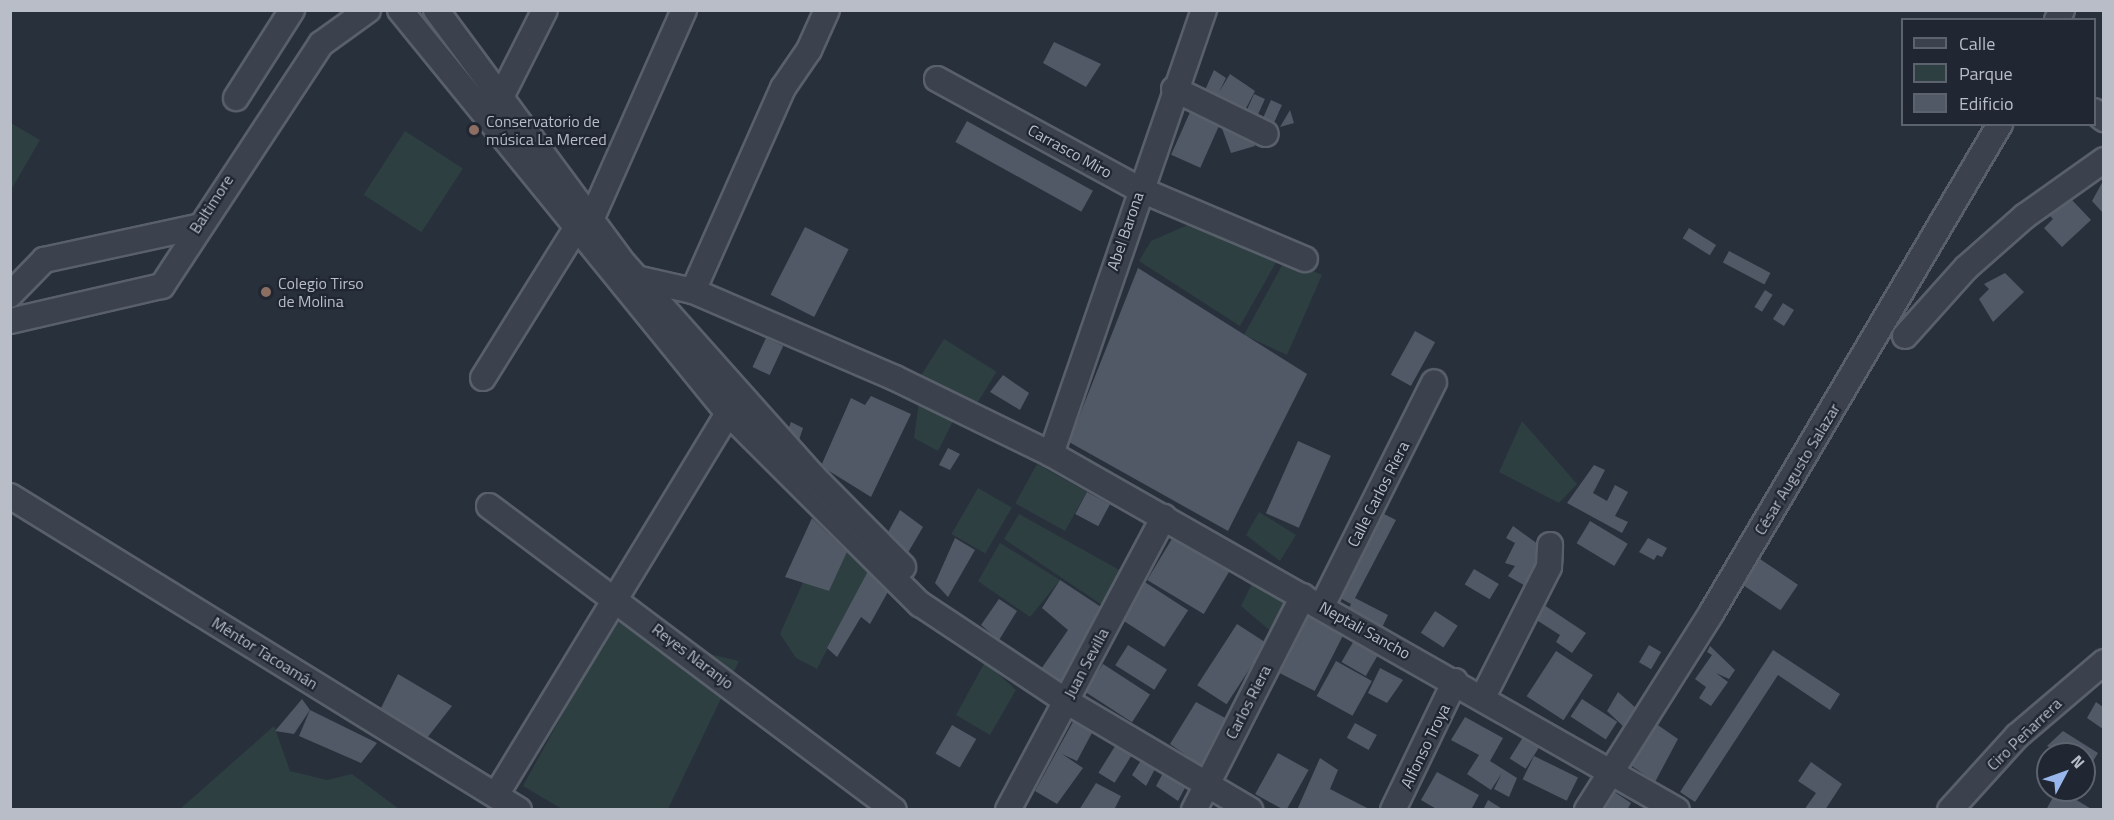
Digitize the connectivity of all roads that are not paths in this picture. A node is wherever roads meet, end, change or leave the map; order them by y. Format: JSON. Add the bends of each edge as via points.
{"nodes":[{"id":1,"x":292,"y":10,"type":"edge"},
{"id":2,"x":368,"y":10,"type":"edge"},
{"id":3,"x":400,"y":10,"type":"edge"},
{"id":4,"x":436,"y":10,"type":"edge"},
{"id":5,"x":545,"y":10,"type":"edge"},
{"id":6,"x":684,"y":10,"type":"edge"},
{"id":7,"x":827,"y":10,"type":"edge"},
{"id":8,"x":1204,"y":10,"type":"edge"},
{"id":9,"x":938,"y":79,"type":"dead end"},
{"id":10,"x":1174,"y":89,"type":"junction"},
{"id":11,"x":501,"y":97,"type":"junction"},
{"id":12,"x":236,"y":98,"type":"dead end"},
{"id":13,"x":1999,"y":126,"type":"edge"},
{"id":14,"x":1266,"y":134,"type":"dead end"},
{"id":15,"x":2103,"y":160,"type":"edge"},
{"id":16,"x":1139,"y":189,"type":"junction"},
{"id":17,"x":583,"y":225,"type":"junction"},
{"id":18,"x":196,"y":227,"type":"junction"},
{"id":19,"x":1305,"y":259,"type":"dead end"},
{"id":20,"x":640,"y":279,"type":"junction"},
{"id":21,"x":693,"y":291,"type":"junction"},
{"id":22,"x":10,"y":296,"type":"edge"},
{"id":23,"x":10,"y":321,"type":"edge"},
{"id":24,"x":1905,"y":336,"type":"dead end"},
{"id":25,"x":483,"y":378,"type":"dead end"},
{"id":26,"x":1434,"y":382,"type":"dead end"},
{"id":27,"x":728,"y":413,"type":"junction"},
{"id":28,"x":1052,"y":454,"type":"junction"},
{"id":29,"x":10,"y":496,"type":"edge"},
{"id":30,"x":489,"y":506,"type":"dead end"},
{"id":31,"x":1164,"y":517,"type":"junction"},
{"id":32,"x":1550,"y":544,"type":"dead end"},
{"id":33,"x":616,"y":597,"type":"junction"},
{"id":34,"x":1312,"y":601,"type":"junction"},
{"id":35,"x":969,"y":636,"type":"junction"},
{"id":36,"x":2103,"y":662,"type":"edge"},
{"id":37,"x":1455,"y":681,"type":"junction"},
{"id":38,"x":1483,"y":697,"type":"junction"},
{"id":39,"x":1066,"y":701,"type":"junction"},
{"id":40,"x":1610,"y":769,"type":"junction"},
{"id":41,"x":1205,"y":785,"type":"junction"},
{"id":42,"x":496,"y":795,"type":"junction"},
{"id":43,"x":519,"y":810,"type":"edge"},
{"id":44,"x":894,"y":810,"type":"edge"},
{"id":45,"x":1008,"y":810,"type":"edge"},
{"id":46,"x":1194,"y":810,"type":"edge"},
{"id":47,"x":1250,"y":810,"type":"edge"},
{"id":48,"x":1393,"y":810,"type":"edge"},
{"id":49,"x":1587,"y":810,"type":"edge"},
{"id":50,"x":1677,"y":810,"type":"edge"},
{"id":51,"x":1950,"y":810,"type":"edge"}],
"edges":[{"from":1,"to":12,"type":"street"},
{"from":2,"to":18,"type":"street","name":"Baltimore","via":[[321,44]]},
{"from":3,"to":17,"type":"street"},
{"from":4,"to":11,"type":"street"},
{"from":5,"to":11,"type":"street"},
{"from":6,"to":17,"type":"street"},
{"from":7,"to":21,"type":"street","via":[[809,50],[783,88]]},
{"from":8,"to":10,"type":"street","name":"Abel Barona"},
{"from":9,"to":16,"type":"street","name":"Carrasco Miro"},
{"from":10,"to":14,"type":"street"},
{"from":10,"to":16,"type":"street","name":"Abel Barona"},
{"from":11,"to":17,"type":"street"},
{"from":13,"to":40,"type":"street","name":"César Augusto Salazar","via":[[1712,612]]},
{"from":15,"to":24,"type":"street","via":[[2008,231]]},
{"from":16,"to":19,"type":"street","name":"Carrasco Miro"},
{"from":16,"to":28,"type":"street","name":"Abel Barona"},
{"from":17,"to":20,"type":"street"},
{"from":17,"to":25,"type":"street"},
{"from":17,"to":27,"type":"street"},
{"from":18,"to":22,"type":"street","via":[[44,260]]},
{"from":18,"to":23,"type":"street","name":"Baltimore","via":[[153,292]]},
{"from":20,"to":21,"type":"street","name":"Neptali Sancho"},
{"from":20,"to":35,"type":"street","via":[[813,476]]},
{"from":21,"to":28,"type":"street","name":"Neptali Sancho","via":[[895,378]]},
{"from":26,"to":34,"type":"street","name":"Calle Carlos Riera"},
{"from":27,"to":33,"type":"street"},
{"from":27,"to":35,"type":"street","via":[[920,604]]},
{"from":28,"to":31,"type":"street","name":"Neptali Sancho"},
{"from":29,"to":42,"type":"street","name":"Méntor Tacoamán"},
{"from":30,"to":33,"type":"street","name":"Reyes Naranjo"},
{"from":31,"to":34,"type":"street","name":"Neptali Sancho"},
{"from":31,"to":39,"type":"street","name":"Juan Sevilla"},
{"from":32,"to":38,"type":"street","via":[[1549,567]]},
{"from":33,"to":42,"type":"street"},
{"from":33,"to":44,"type":"street","name":"Reyes Naranjo"},
{"from":34,"to":37,"type":"street","name":"Neptali Sancho"},
{"from":34,"to":41,"type":"street","name":"Carlos Riera"},
{"from":35,"to":39,"type":"street"},
{"from":36,"to":51,"type":"street","name":"Ciro Peñarrera","via":[[2017,736]]},
{"from":37,"to":38,"type":"street","name":"Neptali Sancho"},
{"from":37,"to":48,"type":"street","name":"Alfonso Troya"},
{"from":38,"to":40,"type":"street","name":"Neptali Sancho"},
{"from":39,"to":41,"type":"street"},
{"from":39,"to":45,"type":"street","name":"Juan Sevilla"},
{"from":40,"to":49,"type":"street","name":"César Augusto Salazar"},
{"from":40,"to":50,"type":"street","name":"Neptali Sancho"},
{"from":41,"to":46,"type":"street","name":"Carlos Riera"},
{"from":41,"to":47,"type":"street"},
{"from":42,"to":43,"type":"street","name":"Méntor Tacoamán"}]}
